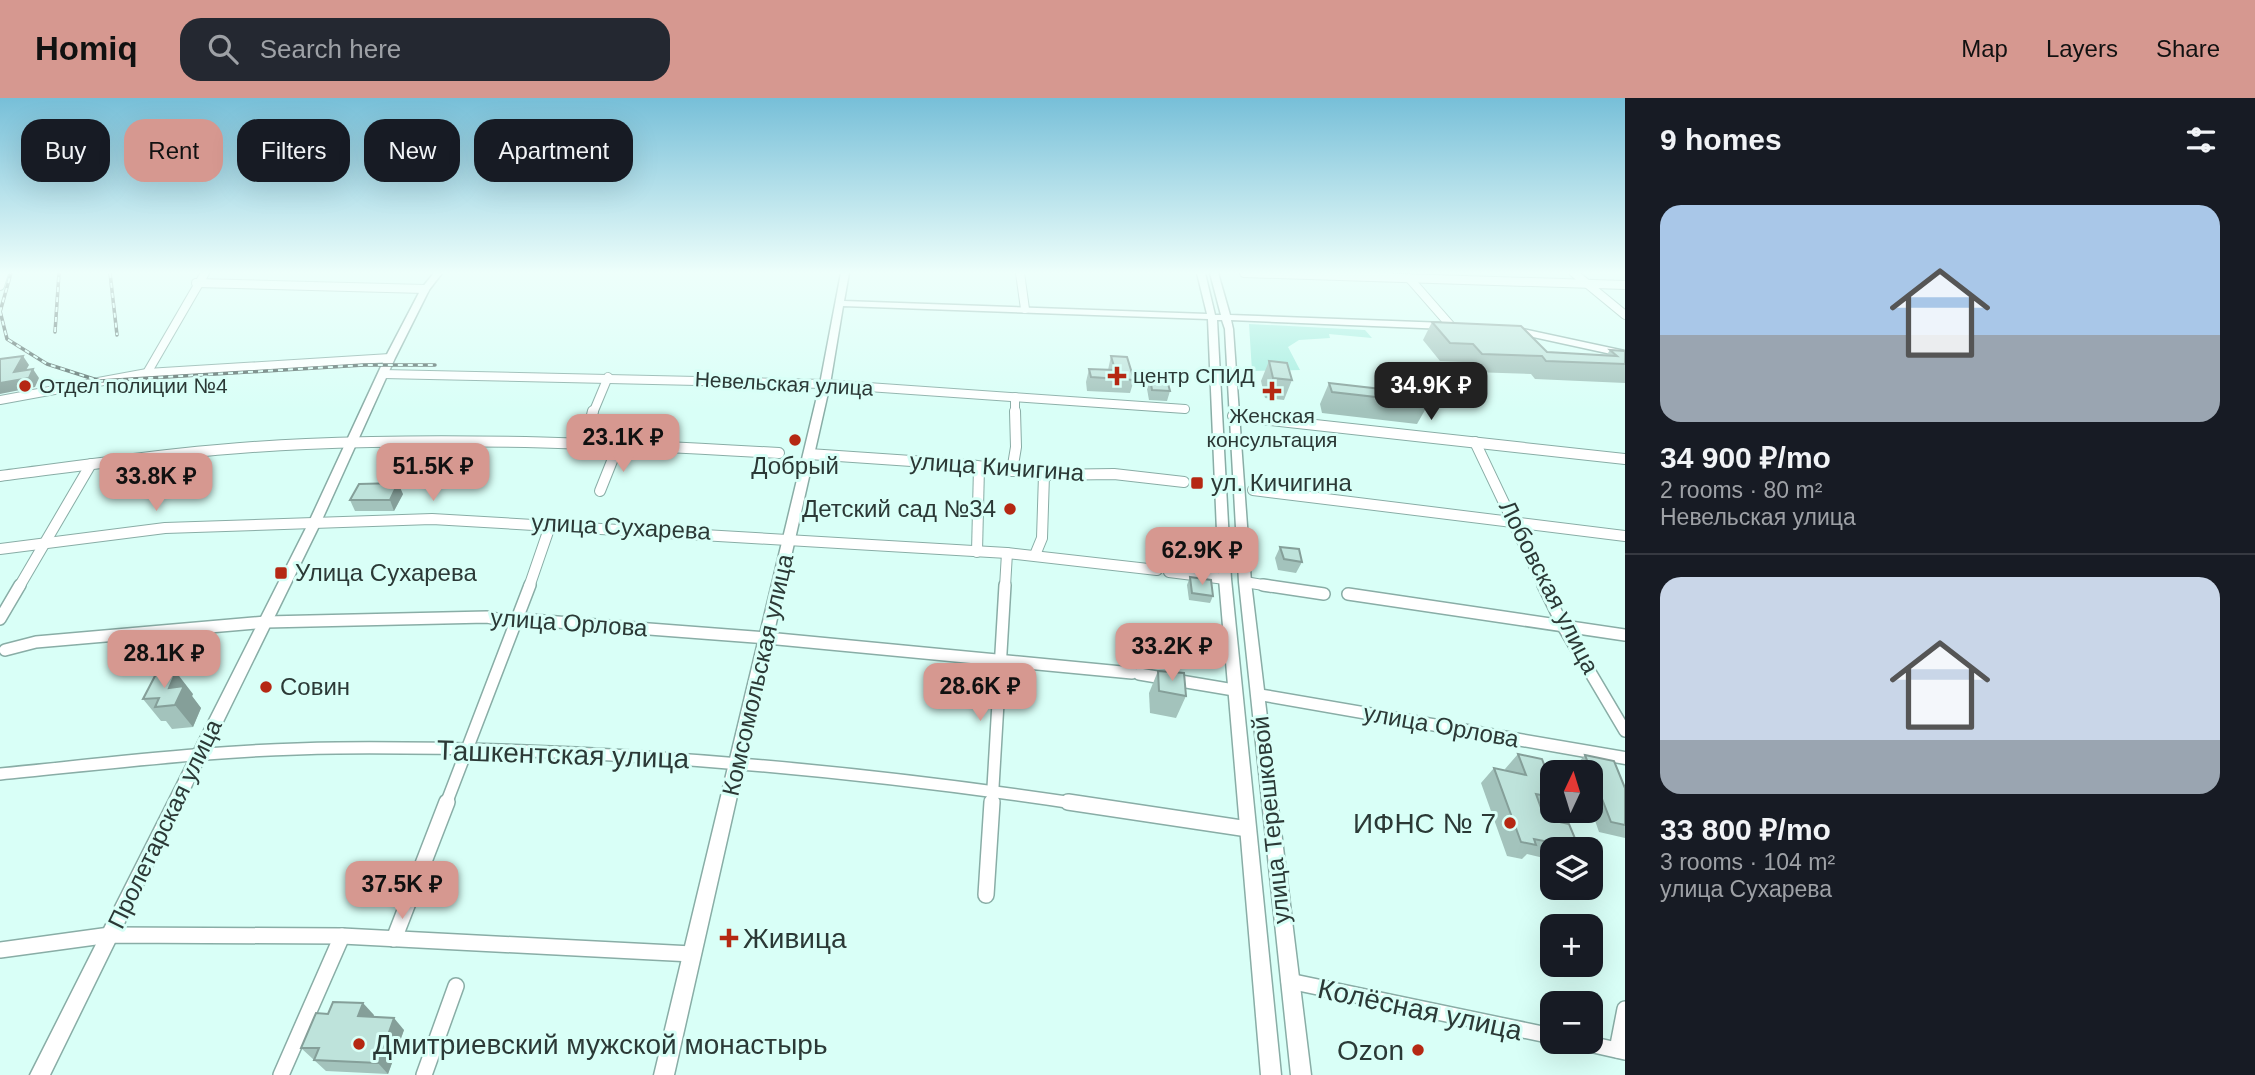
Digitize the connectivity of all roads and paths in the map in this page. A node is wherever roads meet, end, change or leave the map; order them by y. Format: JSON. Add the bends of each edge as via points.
{"nodes":[{"id":1,"x":177,"y":319,"type":"edge"},
{"id":2,"x":410,"y":319,"type":"edge"},
{"id":3,"x":838,"y":319,"type":"edge"},
{"id":4,"x":1212,"y":319,"type":"edge"},
{"id":5,"x":1227,"y":319,"type":"edge"},
{"id":6,"x":1285,"y":319,"type":"edge"},
{"id":7,"x":1444,"y":319,"type":"edge"},
{"id":8,"x":1451,"y":326,"type":"junction"},
{"id":9,"x":1464,"y":327,"type":"edge"},
{"id":10,"x":1501,"y":328,"type":"edge"},
{"id":11,"x":1625,"y":354,"type":"edge"},
{"id":12,"x":390,"y":358,"type":"junction"},
{"id":13,"x":147,"y":373,"type":"junction"},
{"id":14,"x":383,"y":374,"type":"junction"},
{"id":15,"x":608,"y":377,"type":"junction"},
{"id":16,"x":825,"y":384,"type":"junction"},
{"id":17,"x":1015,"y":397,"type":"junction"},
{"id":18,"x":0,"y":400,"type":"edge"},
{"id":19,"x":1185,"y":409,"type":"dead end"},
{"id":20,"x":1233,"y":416,"type":"junction"},
{"id":21,"x":1475,"y":442,"type":"junction"},
{"id":22,"x":349,"y":443,"type":"junction"},
{"id":23,"x":585,"y":444,"type":"junction"},
{"id":24,"x":618,"y":446,"type":"junction"},
{"id":25,"x":779,"y":453,"type":"dead end"},
{"id":26,"x":808,"y":454,"type":"junction"},
{"id":27,"x":1625,"y":459,"type":"edge"},
{"id":28,"x":91,"y":464,"type":"junction"},
{"id":29,"x":979,"y":467,"type":"junction"},
{"id":30,"x":1012,"y":471,"type":"junction"},
{"id":31,"x":1044,"y":475,"type":"junction"},
{"id":32,"x":0,"y":476,"type":"edge"},
{"id":33,"x":1184,"y":482,"type":"dead end"},
{"id":34,"x":1254,"y":490,"type":"dead end"},
{"id":35,"x":600,"y":491,"type":"dead end"},
{"id":36,"x":315,"y":522,"type":"junction"},
{"id":37,"x":1516,"y":522,"type":"junction"},
{"id":38,"x":551,"y":523,"type":"junction"},
{"id":39,"x":1625,"y":536,"type":"edge"},
{"id":40,"x":790,"y":538,"type":"junction"},
{"id":41,"x":44,"y":545,"type":"junction"},
{"id":42,"x":0,"y":550,"type":"edge"},
{"id":43,"x":976,"y":552,"type":"junction"},
{"id":44,"x":1007,"y":553,"type":"junction"},
{"id":45,"x":1035,"y":555,"type":"junction"},
{"id":46,"x":1225,"y":579,"type":"junction"},
{"id":47,"x":1245,"y":582,"type":"junction"},
{"id":48,"x":1324,"y":594,"type":"dead end"},
{"id":49,"x":1348,"y":594,"type":"dead end"},
{"id":50,"x":0,"y":619,"type":"edge"},
{"id":51,"x":518,"y":619,"type":"junction"},
{"id":52,"x":266,"y":622,"type":"junction"},
{"id":53,"x":1564,"y":628,"type":"junction"},
{"id":54,"x":1625,"y":635,"type":"edge"},
{"id":55,"x":767,"y":638,"type":"junction"},
{"id":56,"x":2,"y":653,"type":"edge"},
{"id":57,"x":1000,"y":660,"type":"junction"},
{"id":58,"x":1234,"y":690,"type":"junction"},
{"id":59,"x":1256,"y":694,"type":"junction"},
{"id":60,"x":1625,"y":731,"type":"edge"},
{"id":61,"x":467,"y":751,"type":"junction"},
{"id":62,"x":200,"y":754,"type":"junction"},
{"id":63,"x":1625,"y":758,"type":"edge"},
{"id":64,"x":737,"y":762,"type":"junction"},
{"id":65,"x":0,"y":774,"type":"edge"},
{"id":66,"x":993,"y":791,"type":"junction"},
{"id":67,"x":1248,"y":829,"type":"junction"},
{"id":68,"x":986,"y":895,"type":"dead end"},
{"id":69,"x":110,"y":935,"type":"junction"},
{"id":70,"x":342,"y":936,"type":"junction"},
{"id":71,"x":394,"y":939,"type":"junction"},
{"id":72,"x":0,"y":950,"type":"edge"},
{"id":73,"x":692,"y":954,"type":"junction"},
{"id":74,"x":1289,"y":981,"type":"junction"},
{"id":75,"x":456,"y":985,"type":"dead end"},
{"id":76,"x":1625,"y":1009,"type":"edge"},
{"id":77,"x":1540,"y":1033,"type":"edge"},
{"id":78,"x":1603,"y":1047,"type":"edge"},
{"id":79,"x":1621,"y":1051,"type":"edge"},
{"id":80,"x":40,"y":1075,"type":"edge"},
{"id":81,"x":281,"y":1075,"type":"edge"},
{"id":82,"x":424,"y":1075,"type":"edge"},
{"id":83,"x":664,"y":1075,"type":"edge"},
{"id":84,"x":1271,"y":1075,"type":"edge"},
{"id":85,"x":1301,"y":1075,"type":"edge"}],
"edges":[{"from":1,"to":13,"type":"street"},
{"from":2,"to":12,"type":"main road","name":"Пролетарская улица"},
{"from":3,"to":16,"type":"main road","name":"Комсомольская улица"},
{"from":4,"to":46,"type":"main road","name":"улица Терешковой"},
{"from":5,"to":20,"type":"main road","name":"улица Терешковой"},
{"from":6,"to":8,"type":"main road"},
{"from":7,"to":8,"type":"street"},
{"from":8,"to":9,"type":"main road"},
{"from":10,"to":11,"type":"main road"},
{"from":12,"to":13,"type":"street"},
{"from":12,"to":14,"type":"main road","name":"Пролетарская улица"},
{"from":13,"to":18,"type":"street"},
{"from":14,"to":15,"type":"street","name":"Невельская улица"},
{"from":14,"to":22,"type":"main road","name":"Пролетарская улица"},
{"from":15,"to":16,"type":"street","name":"Невельская улица"},
{"from":15,"to":23,"type":"street"},
{"from":16,"to":17,"type":"street","name":"Невельская улица"},
{"from":16,"to":26,"type":"main road","name":"Комсомольская улица"},
{"from":17,"to":19,"type":"street","name":"Невельская улица"},
{"from":17,"to":30,"type":"street"},
{"from":20,"to":21,"type":"street"},
{"from":20,"to":47,"type":"main road","name":"улица Терешковой"},
{"from":21,"to":27,"type":"street"},
{"from":21,"to":37,"type":"street","name":"Лобовская улица"},
{"from":22,"to":23,"type":"street"},
{"from":22,"to":28,"type":"street","via":[[238,448]]},
{"from":22,"to":36,"type":"main road","name":"Пролетарская улица"},
{"from":23,"to":24,"type":"street"},
{"from":24,"to":25,"type":"street"},
{"from":24,"to":35,"type":"street"},
{"from":26,"to":29,"type":"street","name":"улица Кичигина"},
{"from":26,"to":40,"type":"main road","name":"Комсомольская улица"},
{"from":28,"to":32,"type":"street"},
{"from":28,"to":41,"type":"street"},
{"from":29,"to":30,"type":"street","name":"улица Кичигина"},
{"from":29,"to":43,"type":"street"},
{"from":30,"to":31,"type":"street","name":"улица Кичигина"},
{"from":31,"to":33,"type":"street","name":"улица Кичигина","via":[[1114,474]]},
{"from":31,"to":45,"type":"street","via":[[1042,538]]},
{"from":34,"to":37,"type":"street"},
{"from":36,"to":38,"type":"street","name":"улица Сухарева"},
{"from":36,"to":41,"type":"street","name":"улица Сухарева","via":[[165,528]]},
{"from":36,"to":52,"type":"main road","name":"Пролетарская улица"},
{"from":37,"to":39,"type":"street"},
{"from":37,"to":53,"type":"street","name":"Лобовская улица"},
{"from":38,"to":40,"type":"street","name":"улица Сухарева"},
{"from":38,"to":51,"type":"street"},
{"from":40,"to":43,"type":"street","name":"улица Сухарева"},
{"from":40,"to":55,"type":"main road","name":"Комсомольская улица"},
{"from":41,"to":42,"type":"street","name":"улица Сухарева"},
{"from":41,"to":50,"type":"street"},
{"from":43,"to":44,"type":"street","name":"улица Сухарева"},
{"from":44,"to":45,"type":"street","name":"улица Сухарева"},
{"from":44,"to":57,"type":"street"},
{"from":45,"to":46,"type":"street","name":"улица Сухарева"},
{"from":46,"to":58,"type":"main road","name":"улица Терешковой"},
{"from":47,"to":48,"type":"street"},
{"from":47,"to":59,"type":"main road","name":"улица Терешковой"},
{"from":49,"to":53,"type":"street"},
{"from":51,"to":52,"type":"street","name":"улица Орлова"},
{"from":51,"to":55,"type":"street","name":"улица Орлова"},
{"from":51,"to":61,"type":"street"},
{"from":52,"to":56,"type":"street","name":"улица Орлова","via":[[36,642]]},
{"from":52,"to":62,"type":"main road","name":"Пролетарская улица"},
{"from":53,"to":54,"type":"street"},
{"from":53,"to":60,"type":"street","name":"Лобовская улица"},
{"from":55,"to":57,"type":"street","name":"улица Орлова"},
{"from":55,"to":64,"type":"main road","name":"Комсомольская улица"},
{"from":57,"to":58,"type":"street","name":"улица Орлова"},
{"from":57,"to":66,"type":"street"},
{"from":58,"to":67,"type":"main road","name":"улица Терешковой"},
{"from":59,"to":63,"type":"main road","name":"улица Орлова"},
{"from":59,"to":74,"type":"main road","name":"улица Терешковой"},
{"from":61,"to":62,"type":"street","name":"Ташкентская улица","via":[[336,748]]},
{"from":61,"to":64,"type":"street","name":"Ташкентская улица"},
{"from":61,"to":71,"type":"street"},
{"from":62,"to":65,"type":"street","name":"Ташкентская улица"},
{"from":62,"to":69,"type":"main road","name":"Пролетарская улица"},
{"from":64,"to":66,"type":"street","name":"Ташкентская улица"},
{"from":64,"to":73,"type":"main road","name":"Комсомольская улица"},
{"from":66,"to":67,"type":"street","name":"Ташкентская улица"},
{"from":66,"to":68,"type":"street"},
{"from":67,"to":84,"type":"main road","name":"улица Терешковой"},
{"from":69,"to":70,"type":"street"},
{"from":69,"to":72,"type":"street"},
{"from":69,"to":80,"type":"main road","name":"Пролетарская улица"},
{"from":70,"to":71,"type":"street"},
{"from":70,"to":81,"type":"street"},
{"from":71,"to":73,"type":"street"},
{"from":73,"to":83,"type":"main road","name":"Комсомольская улица"},
{"from":74,"to":77,"type":"street","name":"Колёсная улица"},
{"from":74,"to":85,"type":"main road","name":"улица Терешковой"},
{"from":75,"to":82,"type":"street"},
{"from":76,"to":79,"type":"street"},
{"from":78,"to":79,"type":"street"}]}
